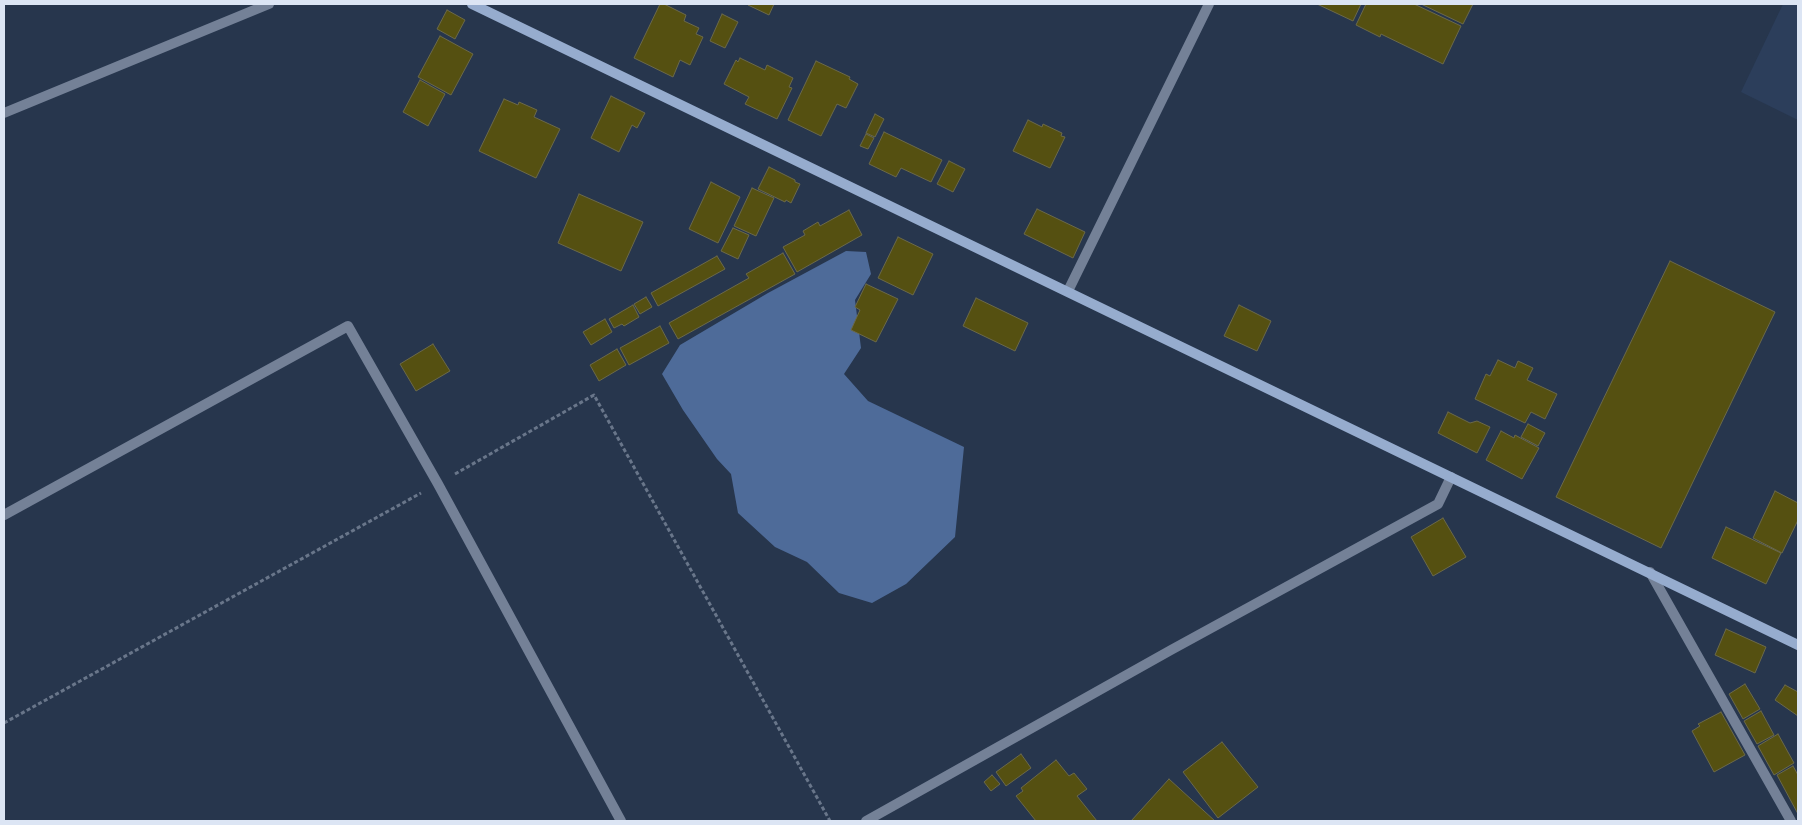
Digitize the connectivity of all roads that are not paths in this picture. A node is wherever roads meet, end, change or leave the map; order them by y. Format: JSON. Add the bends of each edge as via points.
{"nodes":[{"id":1,"x":269,"y":4,"type":"edge"},
{"id":2,"x":472,"y":4,"type":"edge"},
{"id":3,"x":1208,"y":4,"type":"edge"},
{"id":4,"x":4,"y":113,"type":"edge"},
{"id":5,"x":1068,"y":291,"type":"junction"},
{"id":6,"x":1451,"y":477,"type":"junction"},
{"id":7,"x":4,"y":515,"type":"edge"},
{"id":8,"x":1650,"y":572,"type":"junction"},
{"id":9,"x":1798,"y":645,"type":"edge"},
{"id":10,"x":621,"y":821,"type":"edge"},
{"id":11,"x":866,"y":821,"type":"edge"},
{"id":12,"x":1791,"y":821,"type":"edge"}],
"edges":[{"from":1,"to":4,"type":"street"},
{"from":2,"to":5,"type":"street"},
{"from":3,"to":5,"type":"street"},
{"from":5,"to":6,"type":"street"},
{"from":6,"to":8,"type":"street"},
{"from":6,"to":11,"type":"street","via":[[1438,504]]},
{"from":7,"to":10,"type":"street","via":[[348,326],[438,484]]},
{"from":8,"to":9,"type":"street"},
{"from":8,"to":12,"type":"street"}]}
